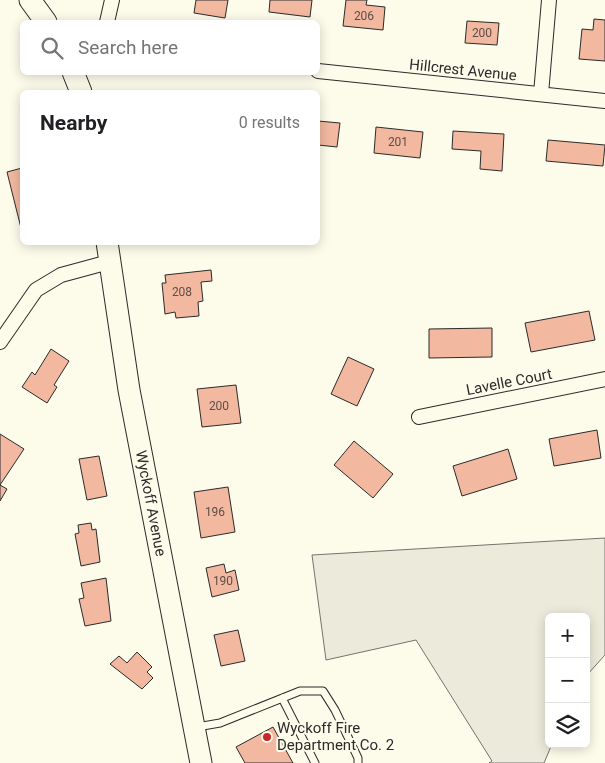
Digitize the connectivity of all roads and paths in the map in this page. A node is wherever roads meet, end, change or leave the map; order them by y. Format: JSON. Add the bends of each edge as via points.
{"nodes":[{"id":1,"x":30,"y":0,"type":"edge"},
{"id":2,"x":112,"y":0,"type":"edge"},
{"id":3,"x":549,"y":0,"type":"edge"},
{"id":4,"x":45,"y":20,"type":"edge"},
{"id":5,"x":107,"y":20,"type":"edge"},
{"id":6,"x":320,"y":71,"type":"edge"},
{"id":7,"x":74,"y":75,"type":"edge"},
{"id":8,"x":80,"y":90,"type":"edge"},
{"id":9,"x":541,"y":94,"type":"junction"},
{"id":10,"x":605,"y":101,"type":"edge"},
{"id":11,"x":108,"y":252,"type":"edge"},
{"id":12,"x":0,"y":342,"type":"edge"},
{"id":13,"x":605,"y":379,"type":"edge"},
{"id":14,"x":418,"y":417,"type":"dead end"},
{"id":15,"x":282,"y":698,"type":"junction"},
{"id":16,"x":194,"y":728,"type":"junction"},
{"id":17,"x":201,"y":763,"type":"edge"},
{"id":18,"x":314,"y":763,"type":"edge"},
{"id":19,"x":358,"y":763,"type":"edge"}],
"edges":[{"from":1,"to":4,"type":"main road"},
{"from":2,"to":5,"type":"street"},
{"from":3,"to":9,"type":"street"},
{"from":6,"to":9,"type":"street","name":"Hillcrest Avenue"},
{"from":7,"to":8,"type":"main road"},
{"from":9,"to":10,"type":"street","name":"Hillcrest Avenue"},
{"from":11,"to":12,"type":"street","via":[[36,290]]},
{"from":11,"to":16,"type":"main road","name":"Wyckoff Avenue","via":[[129,390]]},
{"from":13,"to":14,"type":"street","name":"Lavelle Court"},
{"from":15,"to":16,"type":"lane","via":[[220,723]]},
{"from":15,"to":18,"type":"lane"},
{"from":15,"to":19,"type":"lane","via":[[300,692],[323,691],[343,726]]},
{"from":16,"to":17,"type":"main road","name":"Wyckoff Avenue"}]}
